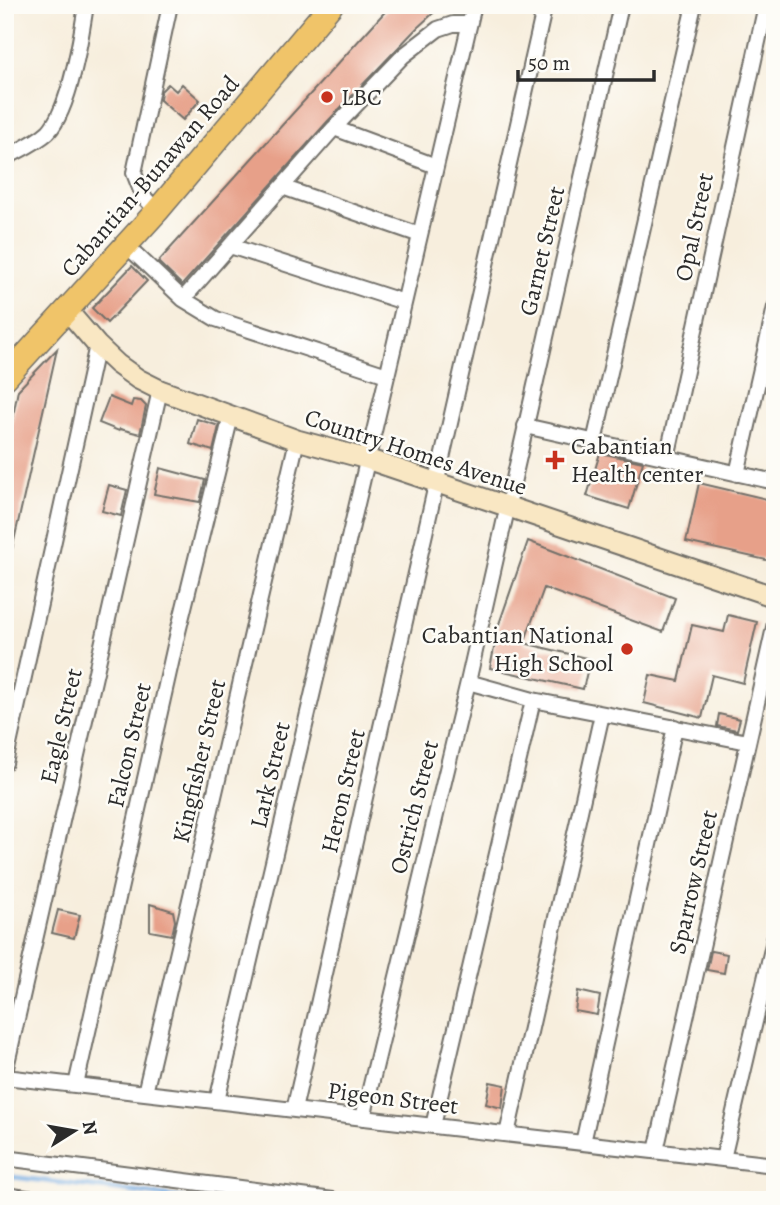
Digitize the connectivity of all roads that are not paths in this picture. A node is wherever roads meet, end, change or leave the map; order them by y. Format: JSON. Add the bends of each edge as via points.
{"nodes":[{"id":1,"x":86,"y":5,"type":"edge"},
{"id":2,"x":170,"y":5,"type":"edge"},
{"id":3,"x":331,"y":5,"type":"edge"},
{"id":4,"x":474,"y":5,"type":"edge"},
{"id":5,"x":545,"y":5,"type":"edge"},
{"id":6,"x":621,"y":5,"type":"edge"},
{"id":7,"x":694,"y":5,"type":"edge"},
{"id":8,"x":766,"y":5,"type":"edge"},
{"id":9,"x":469,"y":24,"type":"junction"},
{"id":10,"x":334,"y":128,"type":"junction"},
{"id":11,"x":5,"y":158,"type":"edge"},
{"id":12,"x":436,"y":166,"type":"junction"},
{"id":13,"x":282,"y":187,"type":"junction"},
{"id":14,"x":157,"y":211,"type":"junction"},
{"id":15,"x":420,"y":235,"type":"junction"},
{"id":16,"x":126,"y":245,"type":"junction"},
{"id":17,"x":230,"y":246,"type":"junction"},
{"id":18,"x":183,"y":299,"type":"junction"},
{"id":19,"x":404,"y":302,"type":"junction"},
{"id":20,"x":775,"y":307,"type":"edge"},
{"id":21,"x":67,"y":310,"type":"junction"},
{"id":22,"x":97,"y":345,"type":"junction"},
{"id":23,"x":387,"y":375,"type":"junction"},
{"id":24,"x":5,"y":378,"type":"edge"},
{"id":25,"x":160,"y":390,"type":"junction"},
{"id":26,"x":231,"y":416,"type":"junction"},
{"id":27,"x":525,"y":426,"type":"junction"},
{"id":28,"x":297,"y":440,"type":"junction"},
{"id":29,"x":594,"y":442,"type":"junction"},
{"id":30,"x":667,"y":458,"type":"junction"},
{"id":31,"x":367,"y":459,"type":"junction"},
{"id":32,"x":737,"y":474,"type":"junction"},
{"id":33,"x":775,"y":482,"type":"edge"},
{"id":34,"x":436,"y":483,"type":"junction"},
{"id":35,"x":507,"y":507,"type":"junction"},
{"id":36,"x":775,"y":597,"type":"edge"},
{"id":37,"x":775,"y":623,"type":"edge"},
{"id":38,"x":468,"y":682,"type":"junction"},
{"id":39,"x":533,"y":700,"type":"junction"},
{"id":40,"x":602,"y":714,"type":"junction"},
{"id":41,"x":675,"y":727,"type":"junction"},
{"id":42,"x":748,"y":743,"type":"junction"},
{"id":43,"x":5,"y":763,"type":"edge"},
{"id":44,"x":775,"y":936,"type":"edge"},
{"id":45,"x":5,"y":1075,"type":"edge"},
{"id":46,"x":76,"y":1085,"type":"junction"},
{"id":47,"x":145,"y":1093,"type":"junction"},
{"id":48,"x":217,"y":1101,"type":"junction"},
{"id":49,"x":294,"y":1110,"type":"junction"},
{"id":50,"x":363,"y":1118,"type":"junction"},
{"id":51,"x":433,"y":1126,"type":"junction"},
{"id":52,"x":507,"y":1134,"type":"junction"},
{"id":53,"x":583,"y":1143,"type":"junction"},
{"id":54,"x":656,"y":1151,"type":"junction"},
{"id":55,"x":5,"y":1158,"type":"edge"},
{"id":56,"x":723,"y":1159,"type":"junction"},
{"id":57,"x":775,"y":1165,"type":"edge"},
{"id":58,"x":5,"y":1195,"type":"edge"},
{"id":59,"x":41,"y":1200,"type":"edge"},
{"id":60,"x":333,"y":1200,"type":"edge"}],
"edges":[{"from":1,"to":11,"type":"street","via":[[59,118],[47,133]]},
{"from":2,"to":14,"type":"street","via":[[134,173],[142,196]]},
{"from":3,"to":14,"type":"main road","name":"Cabantian-Bunawan Road"},
{"from":4,"to":9,"type":"street","name":"Lark Street"},
{"from":5,"to":34,"type":"street","name":"Heron Street"},
{"from":6,"to":27,"type":"street","name":"Garnet Street"},
{"from":7,"to":29,"type":"street"},
{"from":8,"to":30,"type":"street","name":"Opal Street"},
{"from":9,"to":10,"type":"street","via":[[438,29],[416,44]]},
{"from":9,"to":12,"type":"street","name":"Lark Street"},
{"from":10,"to":12,"type":"street"},
{"from":10,"to":13,"type":"street"},
{"from":12,"to":15,"type":"street","name":"Lark Street"},
{"from":13,"to":15,"type":"street"},
{"from":13,"to":17,"type":"street"},
{"from":14,"to":16,"type":"main road","name":"Cabantian-Bunawan Road"},
{"from":15,"to":19,"type":"street","name":"Lark Street"},
{"from":16,"to":18,"type":"street"},
{"from":16,"to":21,"type":"main road","name":"Cabantian-Bunawan Road"},
{"from":17,"to":18,"type":"street"},
{"from":17,"to":19,"type":"street"},
{"from":18,"to":23,"type":"street","via":[[216,319]]},
{"from":19,"to":23,"type":"street","name":"Lark Street"},
{"from":20,"to":32,"type":"street"},
{"from":21,"to":22,"type":"main road","name":"Country Homes Avenue"},
{"from":21,"to":24,"type":"main road","name":"Cabantian-Bunawan Road"},
{"from":22,"to":25,"type":"main road","name":"Country Homes Avenue","via":[[138,379]]},
{"from":22,"to":43,"type":"street"},
{"from":23,"to":31,"type":"street","name":"Lark Street"},
{"from":25,"to":26,"type":"main road","name":"Country Homes Avenue"},
{"from":25,"to":45,"type":"street","name":"Eagle Street"},
{"from":26,"to":28,"type":"main road","name":"Country Homes Avenue"},
{"from":26,"to":46,"type":"street","name":"Falcon Street"},
{"from":27,"to":29,"type":"street"},
{"from":27,"to":35,"type":"street","name":"Garnet Street"},
{"from":28,"to":31,"type":"main road","name":"Country Homes Avenue"},
{"from":28,"to":47,"type":"street","name":"Kingfisher Street"},
{"from":29,"to":30,"type":"street"},
{"from":30,"to":32,"type":"street"},
{"from":31,"to":34,"type":"main road","name":"Country Homes Avenue"},
{"from":31,"to":48,"type":"street","name":"Lark Street"},
{"from":32,"to":33,"type":"street"},
{"from":34,"to":35,"type":"main road","name":"Country Homes Avenue"},
{"from":34,"to":49,"type":"street","name":"Heron Street"},
{"from":35,"to":36,"type":"main road","name":"Country Homes Avenue"},
{"from":35,"to":38,"type":"street","name":"Ostrich Street"},
{"from":37,"to":42,"type":"street","name":"Sparrow Street"},
{"from":38,"to":39,"type":"street"},
{"from":38,"to":50,"type":"street","name":"Ostrich Street"},
{"from":39,"to":40,"type":"street"},
{"from":39,"to":51,"type":"street"},
{"from":40,"to":41,"type":"street"},
{"from":40,"to":52,"type":"street"},
{"from":41,"to":42,"type":"street"},
{"from":41,"to":53,"type":"street"},
{"from":42,"to":54,"type":"street","name":"Sparrow Street"},
{"from":44,"to":56,"type":"street"},
{"from":45,"to":46,"type":"street","name":"Pigeon Street"},
{"from":46,"to":47,"type":"street","name":"Pigeon Street"},
{"from":47,"to":48,"type":"street","name":"Pigeon Street"},
{"from":48,"to":49,"type":"street","name":"Pigeon Street"},
{"from":49,"to":50,"type":"street","name":"Pigeon Street"},
{"from":50,"to":51,"type":"street","name":"Pigeon Street"},
{"from":51,"to":52,"type":"street","name":"Pigeon Street"},
{"from":52,"to":53,"type":"street","name":"Pigeon Street"},
{"from":53,"to":54,"type":"street","name":"Pigeon Street"},
{"from":54,"to":56,"type":"street","name":"Pigeon Street"},
{"from":55,"to":60,"type":"street"},
{"from":56,"to":57,"type":"street","name":"Pigeon Street"},
{"from":58,"to":59,"type":"street"}]}
